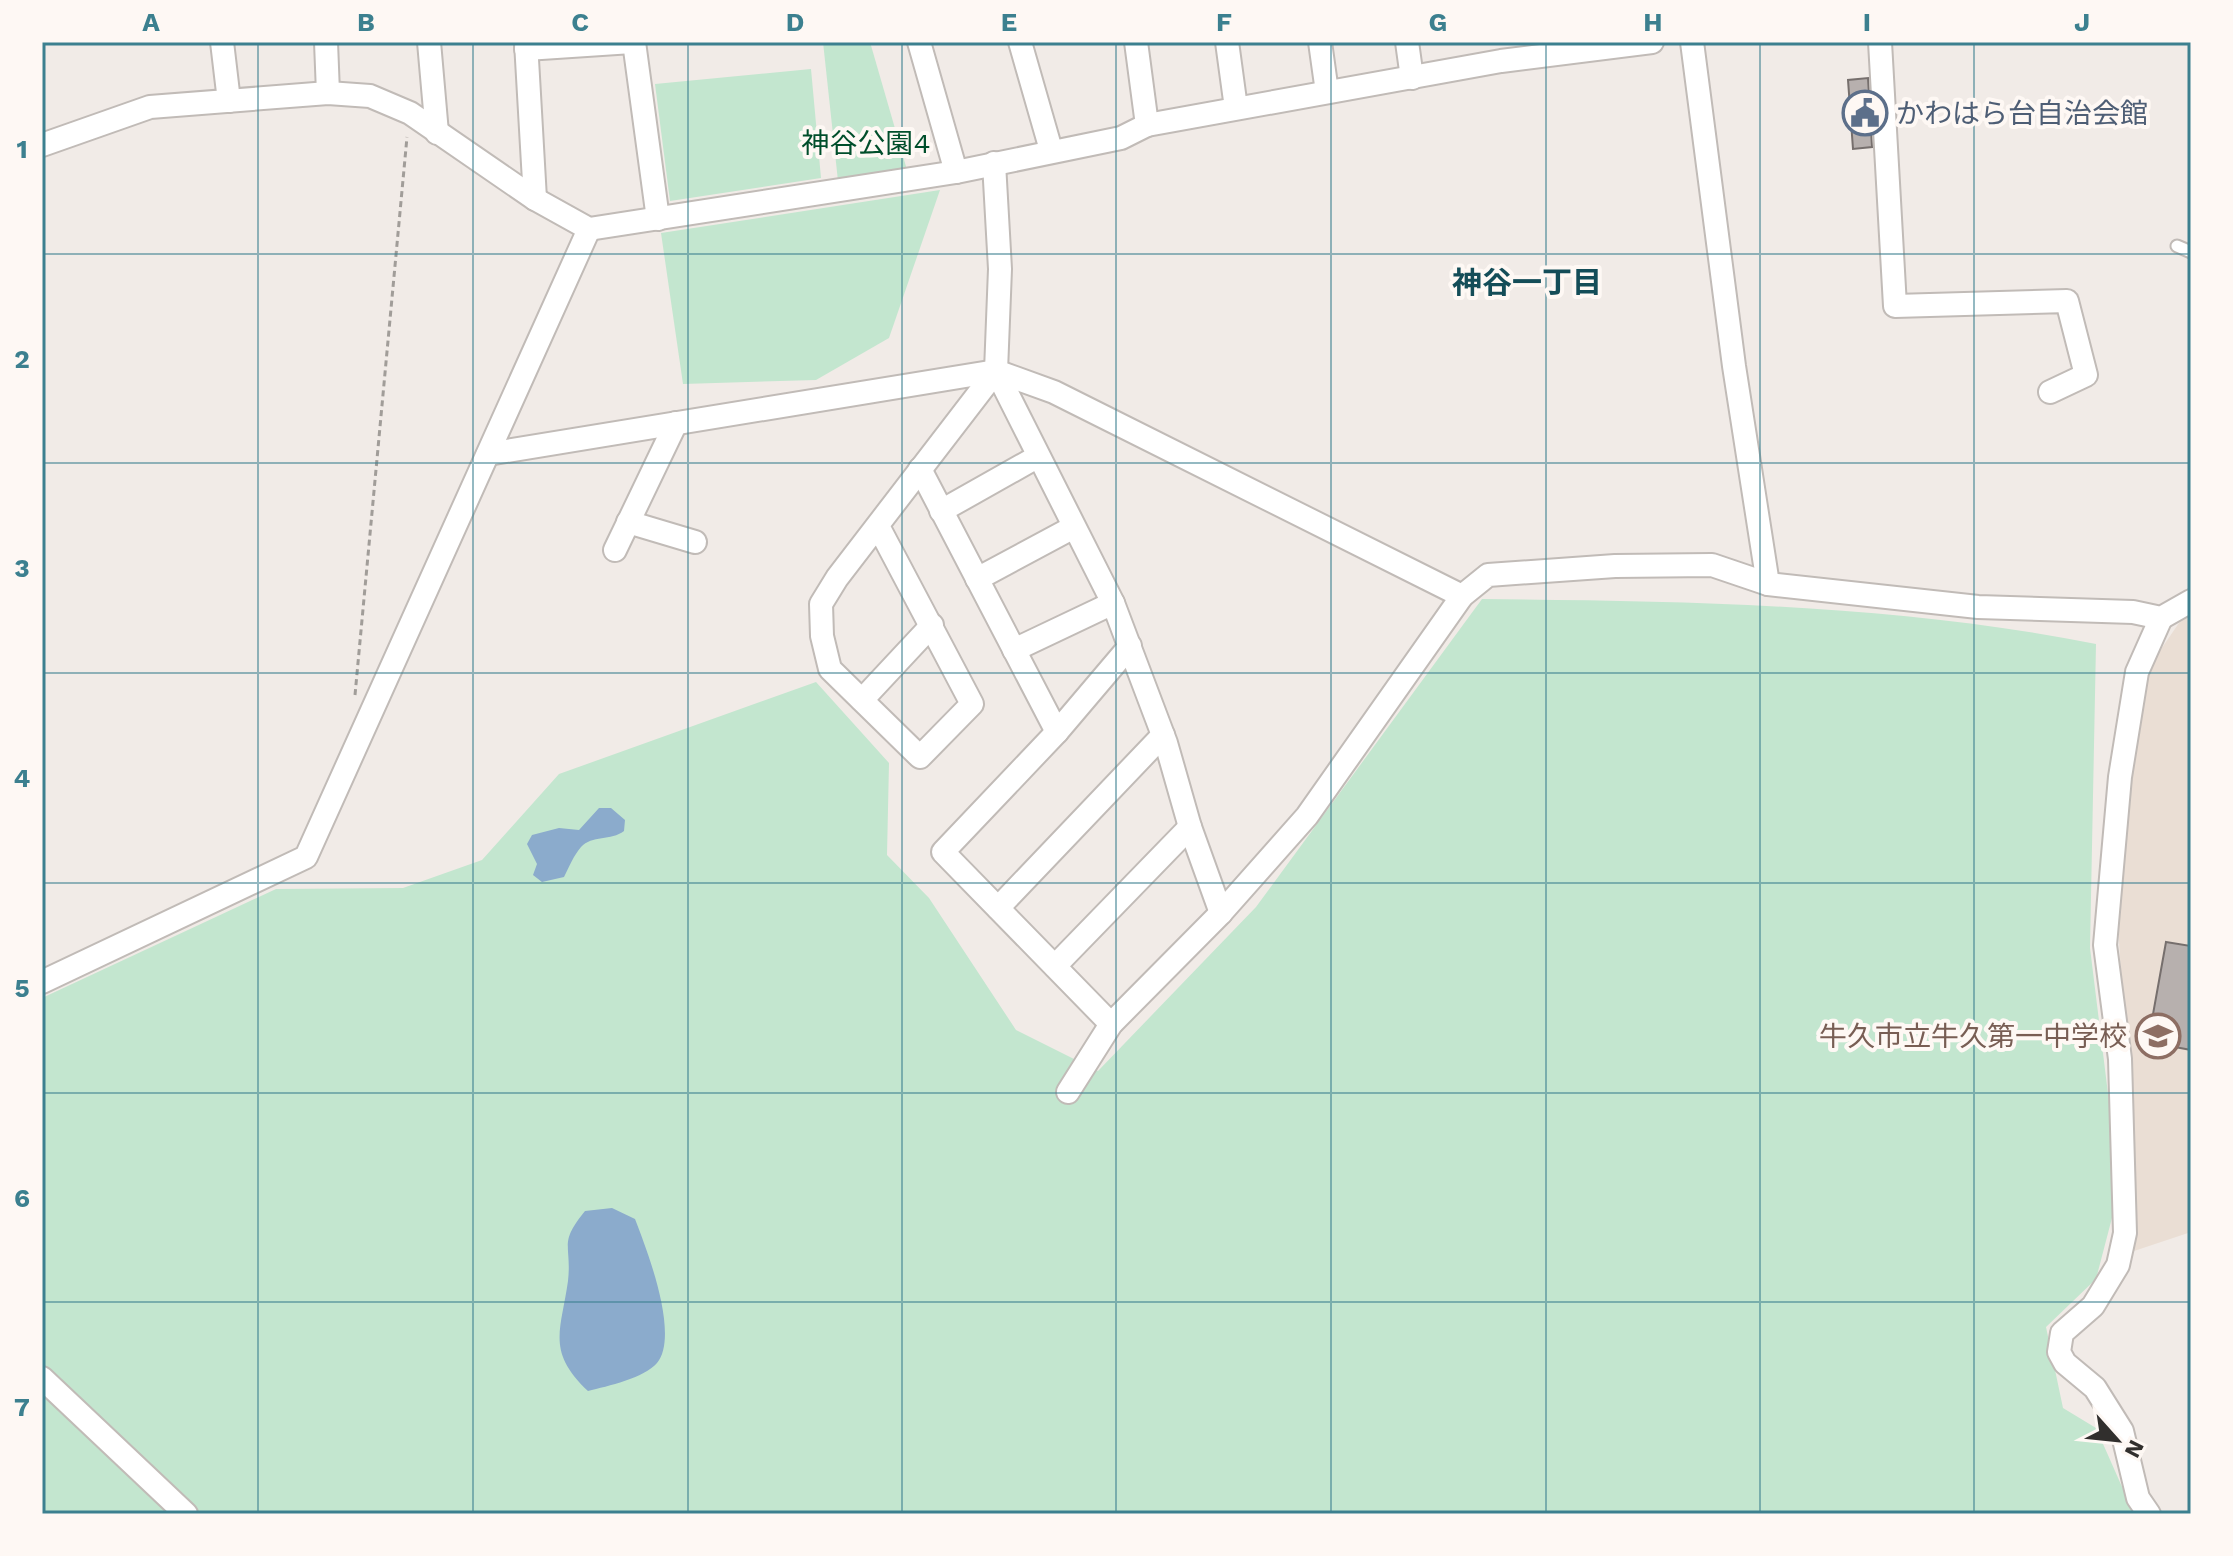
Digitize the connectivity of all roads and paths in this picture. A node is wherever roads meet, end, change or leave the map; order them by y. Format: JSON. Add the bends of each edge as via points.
{"nodes":[{"id":1,"x":222,"y":42,"type":"edge"},
{"id":2,"x":326,"y":42,"type":"edge"},
{"id":3,"x":429,"y":42,"type":"edge"},
{"id":4,"x":633,"y":42,"type":"edge"},
{"id":5,"x":919,"y":42,"type":"edge"},
{"id":6,"x":1020,"y":42,"type":"edge"},
{"id":7,"x":1136,"y":42,"type":"edge"},
{"id":8,"x":1227,"y":42,"type":"edge"},
{"id":9,"x":1320,"y":42,"type":"edge"},
{"id":10,"x":1407,"y":42,"type":"edge"},
{"id":11,"x":1652,"y":42,"type":"edge"},
{"id":12,"x":1692,"y":42,"type":"edge"},
{"id":13,"x":1880,"y":42,"type":"edge"},
{"id":14,"x":526,"y":46,"type":"edge"},
{"id":15,"x":1587,"y":46,"type":"edge"},
{"id":16,"x":1499,"y":52,"type":"edge"},
{"id":17,"x":1412,"y":78,"type":"junction"},
{"id":18,"x":1327,"y":92,"type":"junction"},
{"id":19,"x":328,"y":93,"type":"junction"},
{"id":20,"x":229,"y":101,"type":"junction"},
{"id":21,"x":1236,"y":108,"type":"junction"},
{"id":22,"x":410,"y":113,"type":"junction"},
{"id":23,"x":1147,"y":125,"type":"junction"},
{"id":24,"x":437,"y":133,"type":"junction"},
{"id":25,"x":42,"y":145,"type":"edge"},
{"id":26,"x":1051,"y":150,"type":"junction"},
{"id":27,"x":994,"y":163,"type":"junction"},
{"id":28,"x":956,"y":172,"type":"junction"},
{"id":29,"x":535,"y":199,"type":"junction"},
{"id":30,"x":658,"y":219,"type":"junction"},
{"id":31,"x":589,"y":229,"type":"junction"},
{"id":32,"x":2177,"y":246,"type":"dead end"},
{"id":33,"x":2191,"y":252,"type":"edge"},
{"id":34,"x":996,"y":371,"type":"junction"},
{"id":35,"x":2050,"y":392,"type":"dead end"},
{"id":36,"x":676,"y":423,"type":"junction"},
{"id":37,"x":488,"y":454,"type":"junction"},
{"id":38,"x":1037,"y":457,"type":"junction"},
{"id":39,"x":920,"y":469,"type":"junction"},
{"id":40,"x":941,"y":511,"type":"junction"},
{"id":41,"x":628,"y":522,"type":"junction"},
{"id":42,"x":878,"y":526,"type":"junction"},
{"id":43,"x":1072,"y":528,"type":"junction"},
{"id":44,"x":695,"y":542,"type":"dead end"},
{"id":45,"x":615,"y":550,"type":"dead end"},
{"id":46,"x":977,"y":579,"type":"junction"},
{"id":47,"x":1768,"y":584,"type":"junction"},
{"id":48,"x":1462,"y":596,"type":"junction"},
{"id":49,"x":2191,"y":601,"type":"edge"},
{"id":50,"x":1113,"y":603,"type":"junction"},
{"id":51,"x":2161,"y":618,"type":"junction"},
{"id":52,"x":932,"y":625,"type":"junction"},
{"id":53,"x":1130,"y":646,"type":"junction"},
{"id":54,"x":1014,"y":650,"type":"junction"},
{"id":55,"x":862,"y":700,"type":"junction"},
{"id":56,"x":354,"y":709,"type":"dead end"},
{"id":57,"x":1057,"y":732,"type":"junction"},
{"id":58,"x":1163,"y":735,"type":"junction"},
{"id":59,"x":1190,"y":827,"type":"junction"},
{"id":60,"x":998,"y":908,"type":"junction"},
{"id":61,"x":1221,"y":913,"type":"junction"},
{"id":62,"x":1055,"y":966,"type":"junction"},
{"id":63,"x":42,"y":982,"type":"edge"},
{"id":64,"x":1111,"y":1024,"type":"junction"},
{"id":65,"x":1068,"y":1092,"type":"dead end"},
{"id":66,"x":42,"y":1378,"type":"edge"},
{"id":67,"x":186,"y":1514,"type":"edge"},
{"id":68,"x":2149,"y":1514,"type":"edge"}],
"edges":[{"from":1,"to":20,"type":"street"},
{"from":2,"to":19,"type":"street"},
{"from":3,"to":24,"type":"street"},
{"from":4,"to":14,"type":"street"},
{"from":4,"to":30,"type":"street"},
{"from":5,"to":28,"type":"street"},
{"from":6,"to":26,"type":"street"},
{"from":7,"to":23,"type":"street"},
{"from":8,"to":21,"type":"street"},
{"from":9,"to":18,"type":"street"},
{"from":10,"to":17,"type":"street"},
{"from":11,"to":15,"type":"street"},
{"from":12,"to":47,"type":"street"},
{"from":13,"to":35,"type":"street","via":[[1895,306],[2067,301],[2086,375]]},
{"from":14,"to":29,"type":"street"},
{"from":15,"to":16,"type":"street"},
{"from":16,"to":17,"type":"street"},
{"from":17,"to":18,"type":"street"},
{"from":18,"to":21,"type":"street"},
{"from":19,"to":20,"type":"street"},
{"from":19,"to":22,"type":"street","via":[[370,96]]},
{"from":20,"to":25,"type":"street","via":[[150,107]]},
{"from":21,"to":23,"type":"street"},
{"from":22,"to":24,"type":"street"},
{"from":22,"to":56,"type":"path"},
{"from":23,"to":26,"type":"street","via":[[1121,138]]},
{"from":24,"to":29,"type":"street"},
{"from":26,"to":27,"type":"street"},
{"from":27,"to":28,"type":"street"},
{"from":27,"to":34,"type":"street","via":[[1000,269]]},
{"from":28,"to":30,"type":"street"},
{"from":29,"to":31,"type":"street"},
{"from":30,"to":31,"type":"street"},
{"from":31,"to":37,"type":"street"},
{"from":32,"to":33,"type":"lane"},
{"from":34,"to":36,"type":"street"},
{"from":34,"to":38,"type":"street"},
{"from":34,"to":39,"type":"street"},
{"from":34,"to":48,"type":"street","via":[[1054,392]]},
{"from":36,"to":37,"type":"street"},
{"from":36,"to":41,"type":"street"},
{"from":37,"to":63,"type":"street","via":[[306,857]]},
{"from":38,"to":40,"type":"street"},
{"from":38,"to":43,"type":"street"},
{"from":39,"to":40,"type":"street"},
{"from":39,"to":42,"type":"street"},
{"from":40,"to":46,"type":"street"},
{"from":41,"to":44,"type":"street"},
{"from":41,"to":45,"type":"street"},
{"from":42,"to":52,"type":"street"},
{"from":42,"to":55,"type":"street","via":[[821,604],[830,669]]},
{"from":43,"to":46,"type":"street"},
{"from":43,"to":50,"type":"street"},
{"from":46,"to":54,"type":"street"},
{"from":47,"to":48,"type":"street","via":[[1712,565],[1615,566],[1488,575]]},
{"from":47,"to":51,"type":"street","via":[[1978,607],[2133,612]]},
{"from":48,"to":61,"type":"street","via":[[1307,816]]},
{"from":49,"to":51,"type":"street"},
{"from":50,"to":53,"type":"street"},
{"from":50,"to":54,"type":"street"},
{"from":51,"to":68,"type":"street","via":[[2137,672],[2120,777],[2105,945],[2120,1059],[2125,1233],[2118,1265],[2093,1306],[2062,1333],[2059,1352],[2095,1388],[2122,1431],[2138,1498]]},
{"from":52,"to":55,"type":"street"},
{"from":52,"to":55,"type":"street","via":[[972,704],[920,757]]},
{"from":53,"to":57,"type":"street"},
{"from":53,"to":58,"type":"street"},
{"from":54,"to":57,"type":"street"},
{"from":57,"to":60,"type":"street","via":[[943,852]]},
{"from":58,"to":59,"type":"street"},
{"from":58,"to":60,"type":"street"},
{"from":59,"to":61,"type":"street"},
{"from":59,"to":62,"type":"street"},
{"from":60,"to":62,"type":"street"},
{"from":61,"to":64,"type":"street"},
{"from":62,"to":64,"type":"street"},
{"from":64,"to":65,"type":"street"},
{"from":66,"to":67,"type":"street"}]}
